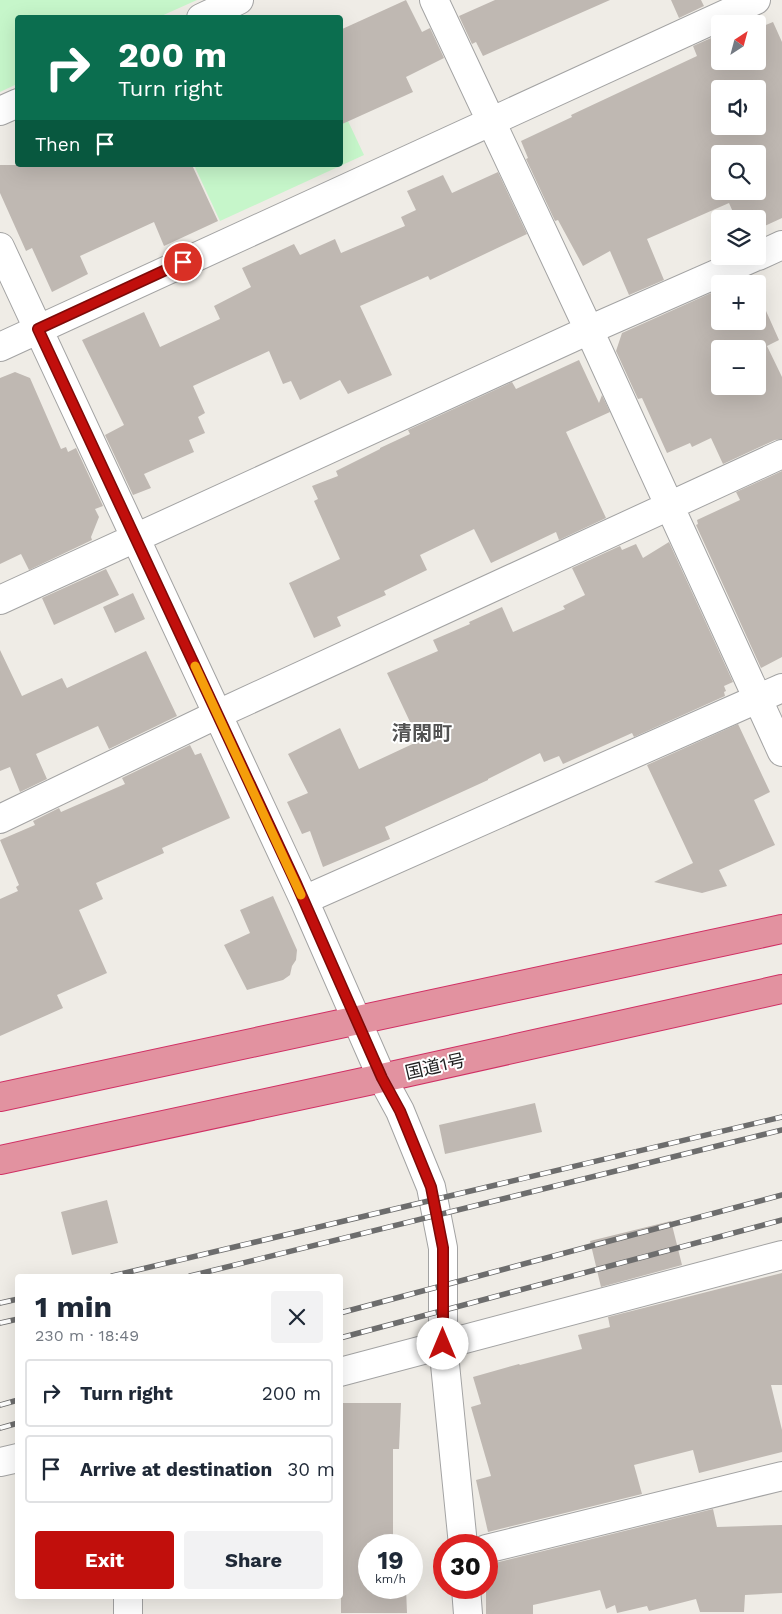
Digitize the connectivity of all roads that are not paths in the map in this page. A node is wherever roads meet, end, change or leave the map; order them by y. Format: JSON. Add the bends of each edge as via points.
{"nodes":[{"id":1,"x":239,"y":0,"type":"edge"},
{"id":2,"x":434,"y":0,"type":"edge"},
{"id":3,"x":756,"y":0,"type":"edge"},
{"id":4,"x":207,"y":15,"type":"edge"},
{"id":5,"x":15,"y":104,"type":"edge"},
{"id":6,"x":0,"y":111,"type":"edge"},
{"id":7,"x":491,"y":121,"type":"junction"},
{"id":8,"x":782,"y":245,"type":"edge"},
{"id":9,"x":0,"y":246,"type":"edge"},
{"id":10,"x":766,"y":252,"type":"edge"},
{"id":11,"x":737,"y":265,"type":"edge"},
{"id":12,"x":38,"y":329,"type":"junction"},
{"id":13,"x":589,"y":330,"type":"junction"},
{"id":14,"x":0,"y":347,"type":"edge"},
{"id":15,"x":782,"y":454,"type":"edge"},
{"id":16,"x":668,"y":505,"type":"junction"},
{"id":17,"x":134,"y":539,"type":"junction"},
{"id":18,"x":0,"y":600,"type":"edge"},
{"id":19,"x":782,"y":688,"type":"edge"},
{"id":20,"x":757,"y":699,"type":"junction"},
{"id":21,"x":218,"y":714,"type":"junction"},
{"id":22,"x":782,"y":752,"type":"edge"},
{"id":23,"x":0,"y":819,"type":"edge"},
{"id":24,"x":304,"y":900,"type":"junction"},
{"id":25,"x":782,"y":930,"type":"edge"},
{"id":26,"x":782,"y":989,"type":"edge"},
{"id":27,"x":357,"y":1021,"type":"junction"},
{"id":28,"x":382,"y":1078,"type":"junction"},
{"id":29,"x":0,"y":1097,"type":"edge"},
{"id":30,"x":0,"y":1160,"type":"edge"},
{"id":31,"x":782,"y":1256,"type":"edge"},
{"id":32,"x":443,"y":1344,"type":"junction"},
{"id":33,"x":343,"y":1371,"type":"edge"},
{"id":34,"x":15,"y":1459,"type":"edge"},
{"id":35,"x":0,"y":1462,"type":"edge"},
{"id":36,"x":782,"y":1476,"type":"edge"},
{"id":37,"x":462,"y":1534,"type":"edge"},
{"id":38,"x":498,"y":1545,"type":"edge"},
{"id":39,"x":128,"y":1599,"type":"edge"},
{"id":40,"x":467,"y":1599,"type":"edge"},
{"id":41,"x":128,"y":1614,"type":"edge"},
{"id":42,"x":468,"y":1614,"type":"edge"}],
"edges":[{"from":1,"to":4,"type":"street"},
{"from":2,"to":7,"type":"street"},
{"from":3,"to":7,"type":"street"},
{"from":5,"to":6,"type":"street"},
{"from":7,"to":12,"type":"street"},
{"from":7,"to":13,"type":"street"},
{"from":8,"to":10,"type":"street"},
{"from":9,"to":12,"type":"street"},
{"from":11,"to":13,"type":"street"},
{"from":12,"to":14,"type":"street"},
{"from":12,"to":17,"type":"street"},
{"from":13,"to":16,"type":"street"},
{"from":13,"to":17,"type":"street"},
{"from":15,"to":16,"type":"street"},
{"from":16,"to":20,"type":"street"},
{"from":16,"to":21,"type":"street"},
{"from":17,"to":18,"type":"street"},
{"from":17,"to":21,"type":"street"},
{"from":19,"to":20,"type":"street"},
{"from":20,"to":22,"type":"street"},
{"from":20,"to":24,"type":"street"},
{"from":21,"to":23,"type":"street"},
{"from":21,"to":24,"type":"street"},
{"from":24,"to":27,"type":"street"},
{"from":25,"to":27,"type":"highway"},
{"from":26,"to":28,"type":"highway","name":"国道1号"},
{"from":27,"to":28,"type":"street"},
{"from":27,"to":29,"type":"highway"},
{"from":28,"to":30,"type":"highway","name":"国道1号"},
{"from":28,"to":32,"type":"street","via":[[400,1111],[431,1187],[443,1248]]},
{"from":31,"to":32,"type":"street"},
{"from":32,"to":33,"type":"street"},
{"from":32,"to":37,"type":"street"},
{"from":34,"to":35,"type":"street"},
{"from":36,"to":38,"type":"street"},
{"from":39,"to":41,"type":"street"},
{"from":40,"to":42,"type":"street"}]}
